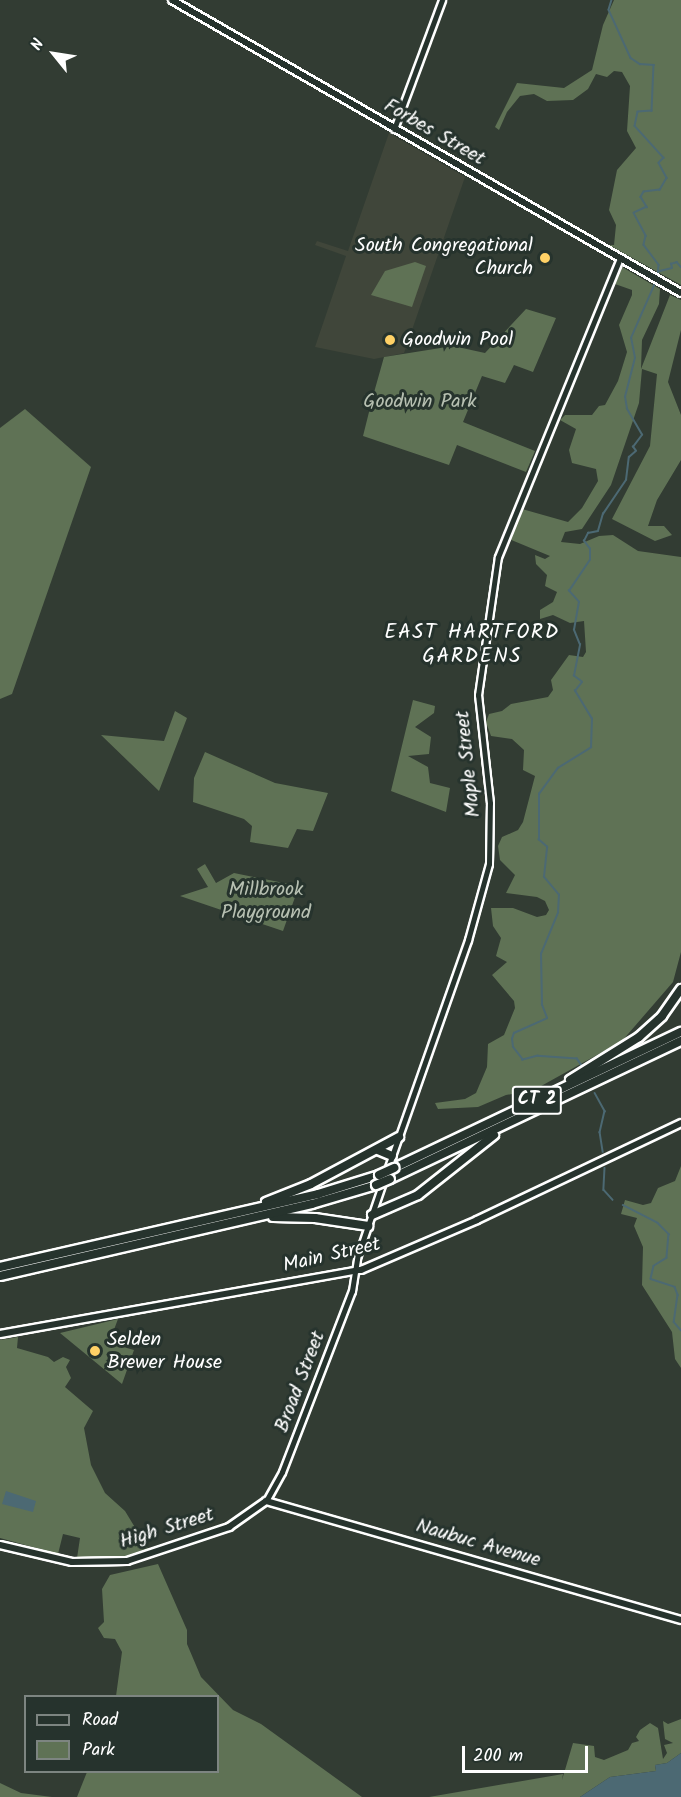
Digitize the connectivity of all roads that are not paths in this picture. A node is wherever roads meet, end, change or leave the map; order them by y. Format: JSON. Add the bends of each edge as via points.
{"nodes":[{"id":1,"x":172,"y":0,"type":"edge"},
{"id":2,"x":442,"y":0,"type":"edge"},
{"id":3,"x":394,"y":129,"type":"junction"},
{"id":4,"x":620,"y":258,"type":"junction"},
{"id":5,"x":681,"y":293,"type":"edge"},
{"id":6,"x":681,"y":989,"type":"edge"},
{"id":7,"x":681,"y":1032,"type":"edge"},
{"id":8,"x":681,"y":1041,"type":"edge"},
{"id":9,"x":544,"y":1097,"type":"junction"},
{"id":10,"x":525,"y":1115,"type":"junction"},
{"id":11,"x":681,"y":1123,"type":"edge"},
{"id":12,"x":399,"y":1137,"type":"junction"},
{"id":13,"x":378,"y":1150,"type":"junction"},
{"id":14,"x":392,"y":1156,"type":"junction"},
{"id":15,"x":236,"y":1213,"type":"junction"},
{"id":16,"x":372,"y":1215,"type":"junction"},
{"id":17,"x":257,"y":1217,"type":"junction"},
{"id":18,"x":368,"y":1226,"type":"junction"},
{"id":19,"x":0,"y":1267,"type":"edge"},
{"id":20,"x":356,"y":1271,"type":"junction"},
{"id":21,"x":0,"y":1276,"type":"edge"},
{"id":22,"x":0,"y":1334,"type":"edge"},
{"id":23,"x":266,"y":1501,"type":"junction"},
{"id":24,"x":0,"y":1545,"type":"edge"},
{"id":25,"x":681,"y":1620,"type":"edge"}],
"edges":[{"from":1,"to":3,"type":"main road","name":"Forbes Street"},
{"from":2,"to":3,"type":"street"},
{"from":3,"to":4,"type":"main road","name":"Forbes Street"},
{"from":4,"to":5,"type":"main road","name":"Forbes Street"},
{"from":4,"to":12,"type":"street","name":"Maple Street","via":[[497,558],[478,693],[490,805],[489,864],[478,909]]},
{"from":6,"to":9,"type":"highway","via":[[662,1016],[639,1037]]},
{"from":7,"to":9,"type":"highway","number":"CT 2"},
{"from":8,"to":10,"type":"highway","number":"CT 2"},
{"from":9,"to":15,"type":"highway","number":"CT 2","bridge":true,"via":[[379,1175],[335,1190]]},
{"from":10,"to":16,"type":"highway","via":[[470,1150],[418,1195]]},
{"from":10,"to":17,"type":"highway","number":"CT 2","bridge":true,"via":[[376,1185]]},
{"from":11,"to":20,"type":"main road","name":"Main Street","via":[[477,1220]]},
{"from":12,"to":13,"type":"highway"},
{"from":12,"to":14,"type":"street","name":"Maple Street"},
{"from":13,"to":14,"type":"highway"},
{"from":13,"to":15,"type":"highway","via":[[298,1190]]},
{"from":14,"to":16,"type":"street","name":"Maple Street"},
{"from":15,"to":19,"type":"highway","number":"CT 2"},
{"from":16,"to":18,"type":"street","name":"Maple Street"},
{"from":17,"to":18,"type":"highway","via":[[304,1217]]},
{"from":17,"to":21,"type":"highway","number":"CT 2"},
{"from":18,"to":20,"type":"street","name":"Maple Street"},
{"from":20,"to":22,"type":"main road","name":"Main Street"},
{"from":20,"to":23,"type":"street","name":"Broad Street","via":[[352,1291],[282,1472]]},
{"from":23,"to":24,"type":"main road","name":"High Street","via":[[233,1525],[122,1562],[72,1562]]},
{"from":23,"to":25,"type":"main road","name":"Naubuc Avenue"}]}
